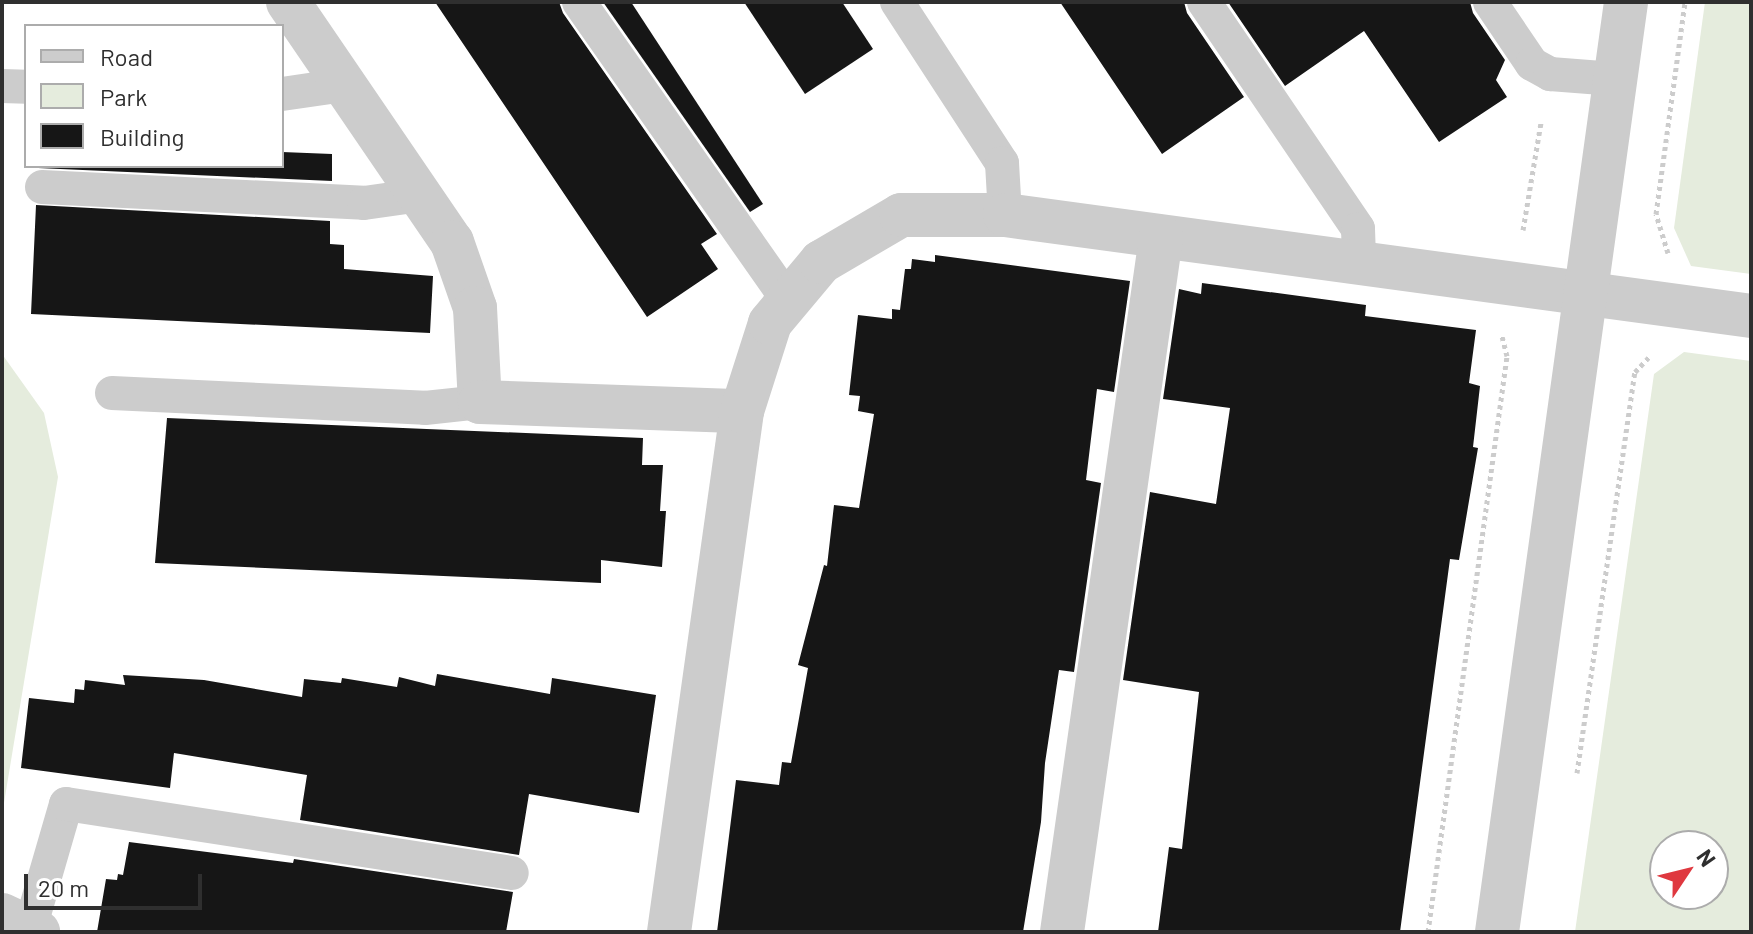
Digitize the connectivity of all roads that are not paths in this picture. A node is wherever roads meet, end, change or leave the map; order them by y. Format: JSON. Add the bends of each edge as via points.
{"nodes":[{"id":1,"x":288,"y":2,"type":"edge"},
{"id":2,"x":579,"y":2,"type":"edge"},
{"id":3,"x":897,"y":2,"type":"edge"},
{"id":4,"x":1204,"y":2,"type":"edge"},
{"id":5,"x":1490,"y":2,"type":"edge"},
{"id":6,"x":1626,"y":2,"type":"edge"},
{"id":7,"x":1615,"y":79,"type":"junction"},
{"id":8,"x":344,"y":85,"type":"junction"},
{"id":9,"x":2,"y":86,"type":"edge"},
{"id":10,"x":24,"y":87,"type":"edge"},
{"id":11,"x":284,"y":94,"type":"edge"},
{"id":12,"x":42,"y":187,"type":"dead end"},
{"id":13,"x":420,"y":195,"type":"junction"},
{"id":14,"x":1005,"y":215,"type":"junction"},
{"id":15,"x":1161,"y":237,"type":"junction"},
{"id":16,"x":1359,"y":264,"type":"junction"},
{"id":17,"x":1584,"y":296,"type":"junction"},
{"id":18,"x":788,"y":301,"type":"junction"},
{"id":19,"x":1751,"y":316,"type":"edge"},
{"id":20,"x":112,"y":393,"type":"dead end"},
{"id":21,"x":480,"y":402,"type":"junction"},
{"id":22,"x":742,"y":411,"type":"junction"},
{"id":23,"x":512,"y":873,"type":"dead end"},
{"id":24,"x":23,"y":925,"type":"edge"},
{"id":25,"x":669,"y":932,"type":"edge"},
{"id":26,"x":1062,"y":932,"type":"edge"},
{"id":27,"x":1497,"y":932,"type":"edge"}],
"edges":[{"from":1,"to":8,"type":"street"},
{"from":2,"to":18,"type":"lane"},
{"from":3,"to":14,"type":"lane","via":[[1002,163]]},
{"from":4,"to":16,"type":"lane","via":[[1358,229]]},
{"from":5,"to":7,"type":"lane","via":[[1532,64],[1550,74]]},
{"from":6,"to":7,"type":"street"},
{"from":7,"to":17,"type":"street"},
{"from":8,"to":11,"type":"lane"},
{"from":8,"to":13,"type":"street"},
{"from":9,"to":10,"type":"lane"},
{"from":12,"to":13,"type":"lane","via":[[364,203]]},
{"from":13,"to":21,"type":"street","via":[[452,242],[475,308]]},
{"from":14,"to":15,"type":"street"},
{"from":14,"to":18,"type":"street","via":[[901,215],[821,262]]},
{"from":15,"to":16,"type":"street"},
{"from":15,"to":26,"type":"street"},
{"from":16,"to":17,"type":"street"},
{"from":17,"to":19,"type":"street"},
{"from":17,"to":27,"type":"street"},
{"from":18,"to":22,"type":"street","via":[[770,323]]},
{"from":20,"to":21,"type":"lane","via":[[425,408]]},
{"from":21,"to":22,"type":"street"},
{"from":22,"to":25,"type":"street"},
{"from":23,"to":24,"type":"lane","via":[[66,804]]}]}
